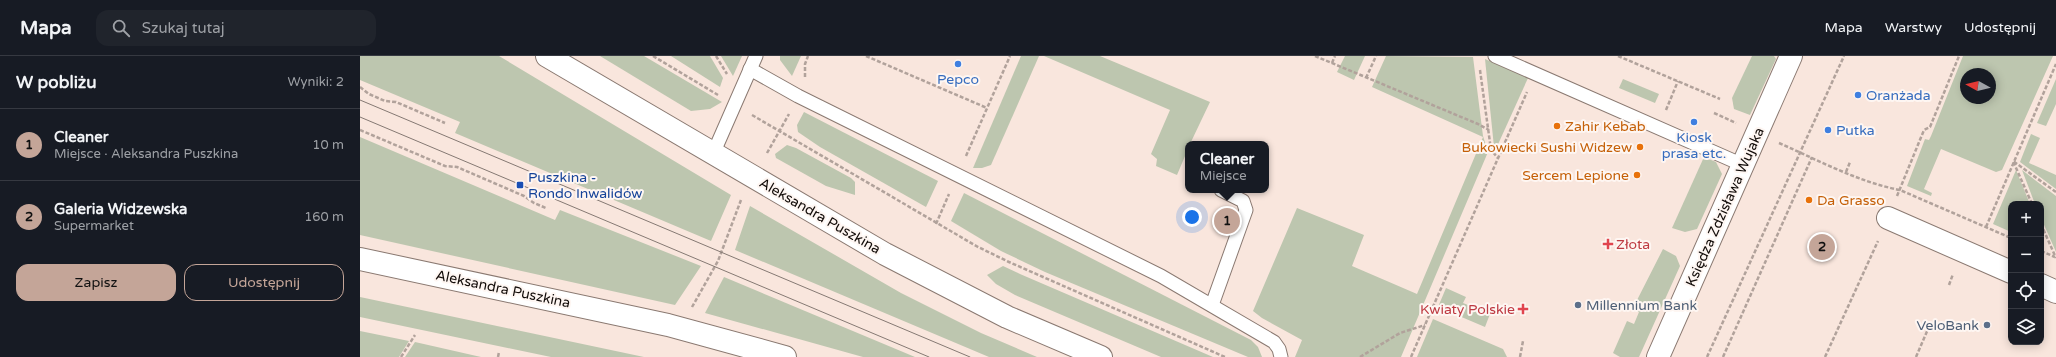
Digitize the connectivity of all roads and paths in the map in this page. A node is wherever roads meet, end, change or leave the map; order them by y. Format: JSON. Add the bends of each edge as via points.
{"nodes":[{"id":1,"x":547,"y":56,"type":"edge"},
{"id":2,"x":653,"y":56,"type":"edge"},
{"id":3,"x":756,"y":56,"type":"edge"},
{"id":4,"x":866,"y":56,"type":"edge"},
{"id":5,"x":1010,"y":56,"type":"edge"},
{"id":6,"x":1316,"y":56,"type":"edge"},
{"id":7,"x":1335,"y":56,"type":"edge"},
{"id":8,"x":1376,"y":56,"type":"edge"},
{"id":9,"x":1495,"y":56,"type":"edge"},
{"id":10,"x":1618,"y":56,"type":"edge"},
{"id":11,"x":1791,"y":56,"type":"edge"},
{"id":12,"x":1844,"y":56,"type":"edge"},
{"id":13,"x":1958,"y":56,"type":"edge"},
{"id":14,"x":1332,"y":63,"type":"junction"},
{"id":15,"x":1479,"y":64,"type":"dead end"},
{"id":16,"x":2056,"y":64,"type":"edge"},
{"id":17,"x":750,"y":69,"type":"junction"},
{"id":18,"x":1536,"y":73,"type":"junction"},
{"id":19,"x":1366,"y":78,"type":"junction"},
{"id":20,"x":1678,"y":81,"type":"junction"},
{"id":21,"x":360,"y":87,"type":"edge"},
{"id":22,"x":1720,"y":99,"type":"dead end"},
{"id":23,"x":734,"y":105,"type":"junction"},
{"id":24,"x":987,"y":108,"type":"junction"},
{"id":25,"x":1666,"y":111,"type":"dead end"},
{"id":26,"x":1714,"y":113,"type":"dead end"},
{"id":27,"x":444,"y":122,"type":"dead end"},
{"id":28,"x":1742,"y":126,"type":"dead end"},
{"id":29,"x":360,"y":130,"type":"edge"},
{"id":30,"x":1489,"y":130,"type":"junction"},
{"id":31,"x":1780,"y":142,"type":"dead end"},
{"id":32,"x":1801,"y":152,"type":"junction"},
{"id":33,"x":713,"y":154,"type":"junction"},
{"id":34,"x":1812,"y":157,"type":"junction"},
{"id":35,"x":1498,"y":158,"type":"junction"},
{"id":36,"x":2013,"y":161,"type":"junction"},
{"id":37,"x":1850,"y":162,"type":"dead end"},
{"id":38,"x":1743,"y":165,"type":"junction"},
{"id":39,"x":1846,"y":172,"type":"junction"},
{"id":40,"x":958,"y":176,"type":"junction"},
{"id":41,"x":1900,"y":190,"type":"junction"},
{"id":42,"x":2056,"y":192,"type":"edge"},
{"id":43,"x":1227,"y":193,"type":"edge"},
{"id":44,"x":741,"y":200,"type":"dead end"},
{"id":45,"x":2031,"y":201,"type":"edge"},
{"id":46,"x":546,"y":208,"type":"dead end"},
{"id":47,"x":1888,"y":218,"type":"junction"},
{"id":48,"x":936,"y":224,"type":"junction"},
{"id":49,"x":1986,"y":227,"type":"junction"},
{"id":50,"x":2044,"y":231,"type":"edge"},
{"id":51,"x":2009,"y":237,"type":"edge"},
{"id":52,"x":2044,"y":252,"type":"edge"},
{"id":53,"x":2056,"y":258,"type":"edge"},
{"id":54,"x":360,"y":259,"type":"edge"},
{"id":55,"x":2008,"y":271,"type":"edge"},
{"id":56,"x":2044,"y":286,"type":"edge"},
{"id":57,"x":2056,"y":292,"type":"edge"},
{"id":58,"x":1212,"y":305,"type":"junction"},
{"id":59,"x":692,"y":309,"type":"dead end"},
{"id":60,"x":1425,"y":325,"type":"junction"},
{"id":61,"x":1928,"y":329,"type":"dead end"},
{"id":62,"x":415,"y":335,"type":"dead end"},
{"id":63,"x":1523,"y":341,"type":"dead end"},
{"id":64,"x":498,"y":352,"type":"dead end"},
{"id":65,"x":762,"y":354,"type":"edge"},
{"id":66,"x":401,"y":357,"type":"edge"},
{"id":67,"x":498,"y":357,"type":"edge"},
{"id":68,"x":785,"y":357,"type":"edge"},
{"id":69,"x":1101,"y":357,"type":"edge"},
{"id":70,"x":1225,"y":357,"type":"edge"},
{"id":71,"x":1280,"y":357,"type":"edge"},
{"id":72,"x":1360,"y":357,"type":"edge"},
{"id":73,"x":1411,"y":357,"type":"edge"},
{"id":74,"x":1520,"y":357,"type":"edge"},
{"id":75,"x":1658,"y":357,"type":"edge"},
{"id":76,"x":1707,"y":357,"type":"edge"},
{"id":77,"x":1723,"y":357,"type":"edge"},
{"id":78,"x":1825,"y":357,"type":"edge"},
{"id":79,"x":1916,"y":357,"type":"edge"}],
"edges":[{"from":1,"to":33,"type":"main road","name":"Aleksandra Puszkina"},
{"from":2,"to":23,"type":"path"},
{"from":3,"to":17,"type":"lane"},
{"from":4,"to":24,"type":"path"},
{"from":5,"to":24,"type":"path"},
{"from":6,"to":14,"type":"path"},
{"from":7,"to":14,"type":"path"},
{"from":8,"to":19,"type":"path"},
{"from":9,"to":18,"type":"lane"},
{"from":10,"to":20,"type":"path"},
{"from":11,"to":38,"type":"main road","name":"Księdza Zdzisława Wujaka"},
{"from":12,"to":32,"type":"path"},
{"from":13,"to":41,"type":"path","via":[[1930,126],[1924,130]]},
{"from":14,"to":19,"type":"path"},
{"from":15,"to":30,"type":"path"},
{"from":16,"to":36,"type":"path"},
{"from":17,"to":23,"type":"lane"},
{"from":17,"to":40,"type":"lane","via":[[798,96]]},
{"from":18,"to":35,"type":"path"},
{"from":18,"to":38,"type":"lane"},
{"from":19,"to":30,"type":"path"},
{"from":20,"to":22,"type":"path"},
{"from":20,"to":25,"type":"path"},
{"from":21,"to":27,"type":"path","via":[[384,101],[396,102]]},
{"from":23,"to":33,"type":"lane"},
{"from":23,"to":48,"type":"path"},
{"from":24,"to":40,"type":"path"},
{"from":26,"to":28,"type":"path"},
{"from":29,"to":46,"type":"path","via":[[445,166],[457,167]]},
{"from":30,"to":35,"type":"path","via":[[1491,150]]},
{"from":31,"to":32,"type":"path"},
{"from":32,"to":34,"type":"path"},
{"from":32,"to":76,"type":"path"},
{"from":33,"to":69,"type":"main road","name":"Aleksandra Puszkina","via":[[899,261],[1007,317]]},
{"from":34,"to":39,"type":"path"},
{"from":34,"to":77,"type":"path"},
{"from":35,"to":60,"type":"path"},
{"from":36,"to":42,"type":"path"},
{"from":36,"to":45,"type":"path"},
{"from":36,"to":49,"type":"path"},
{"from":37,"to":39,"type":"path"},
{"from":38,"to":75,"type":"main road","name":"Księdza Zdzisława Wujaka"},
{"from":39,"to":41,"type":"path","via":[[1886,188]]},
{"from":40,"to":48,"type":"path"},
{"from":40,"to":58,"type":"lane","via":[[1161,276]]},
{"from":41,"to":47,"type":"path"},
{"from":41,"to":49,"type":"path"},
{"from":43,"to":58,"type":"lane","via":[[1243,201],[1246,210]]},
{"from":44,"to":59,"type":"path","via":[[718,261]]},
{"from":47,"to":55,"type":"main road"},
{"from":47,"to":78,"type":"path"},
{"from":48,"to":70,"type":"path","via":[[1009,262]]},
{"from":49,"to":51,"type":"path"},
{"from":50,"to":53,"type":"path"},
{"from":52,"to":53,"type":"path"},
{"from":54,"to":65,"type":"main road","name":"Aleksandra Puszkina","via":[[668,325]]},
{"from":56,"to":57,"type":"main road"},
{"from":58,"to":71,"type":"lane","via":[[1274,342],[1279,349]]},
{"from":60,"to":72,"type":"path","via":[[1400,333]]},
{"from":60,"to":73,"type":"path"},
{"from":61,"to":79,"type":"path"},
{"from":62,"to":66,"type":"path"},
{"from":63,"to":74,"type":"path"},
{"from":64,"to":67,"type":"path"},
{"from":65,"to":68,"type":"main road","name":"Aleksandra Puszkina"}]}
